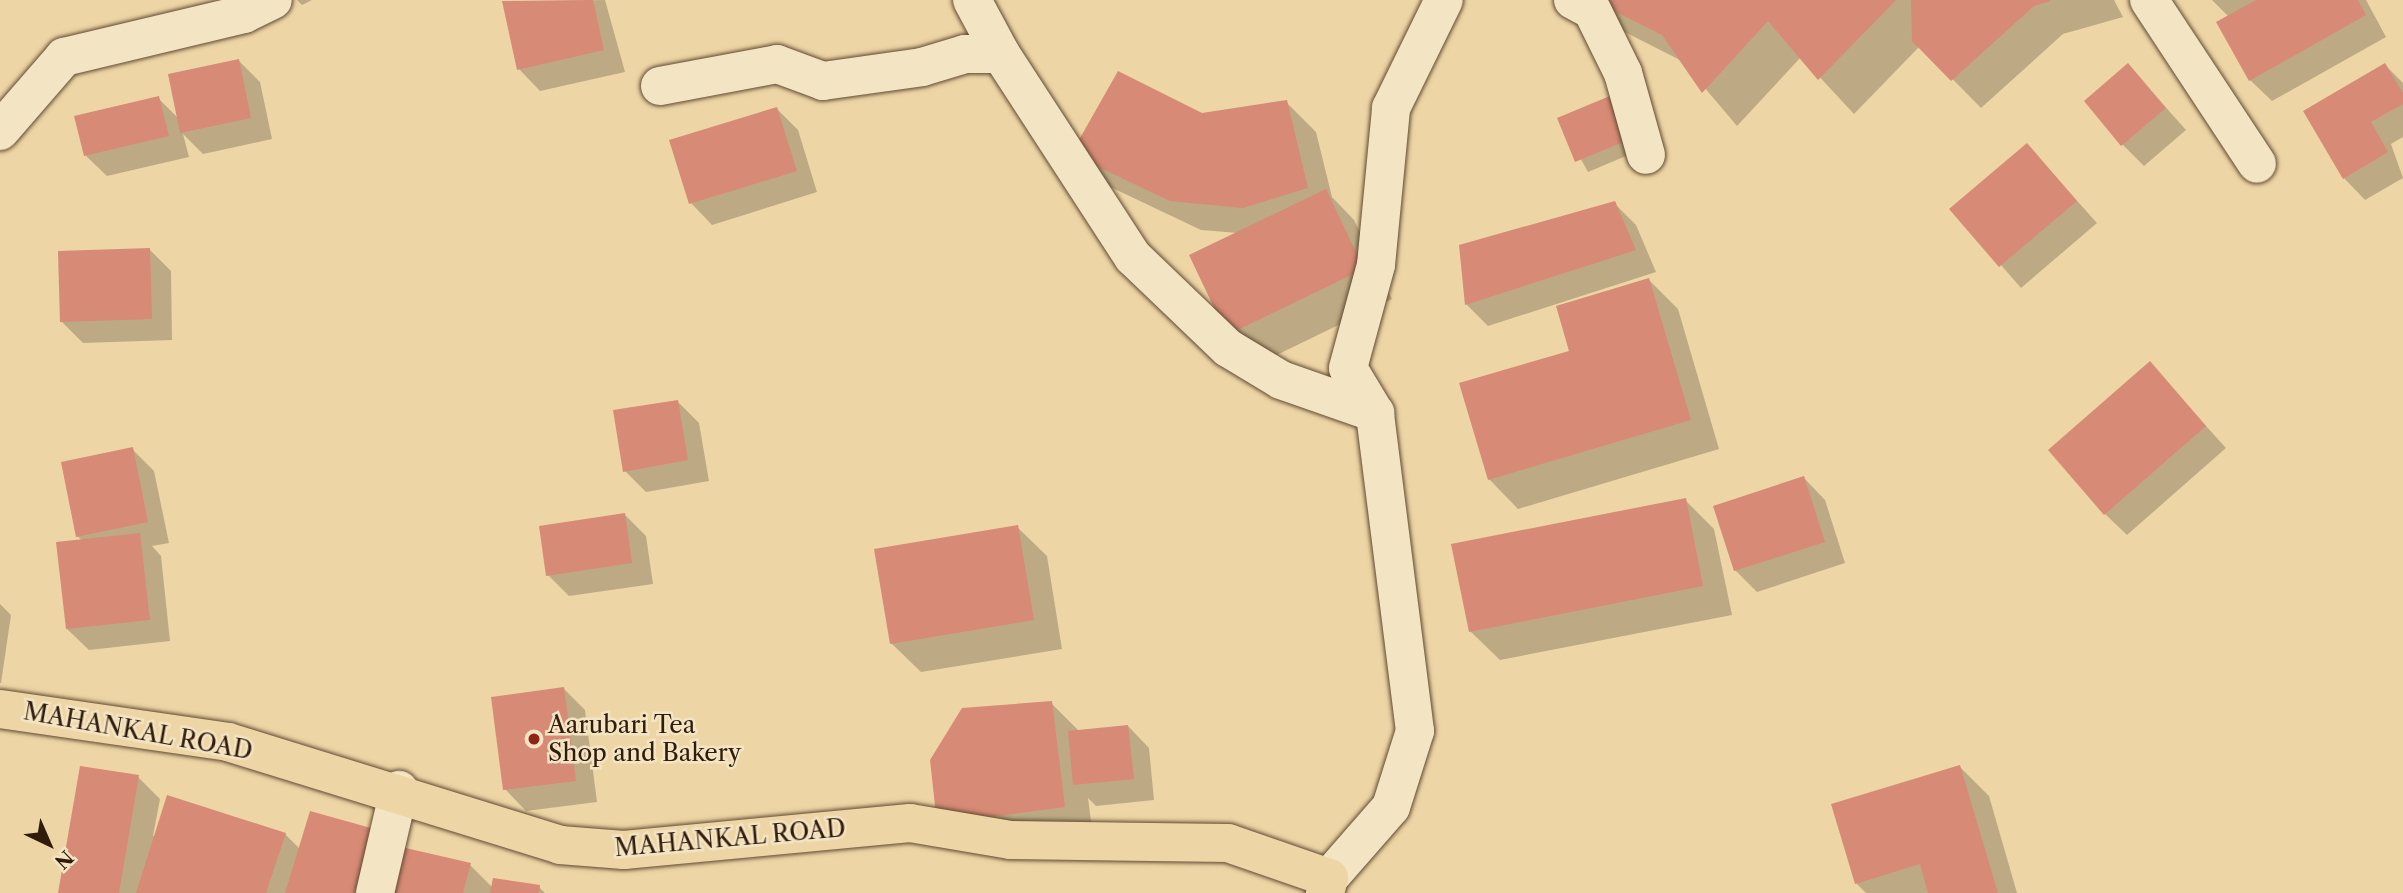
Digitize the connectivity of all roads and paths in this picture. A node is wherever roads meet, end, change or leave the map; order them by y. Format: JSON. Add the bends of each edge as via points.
{"nodes":[{"id":1,"x":273,"y":0,"type":"edge"},
{"id":2,"x":971,"y":0,"type":"edge"},
{"id":3,"x":1444,"y":0,"type":"edge"},
{"id":4,"x":1573,"y":0,"type":"edge"},
{"id":5,"x":2149,"y":0,"type":"edge"},
{"id":6,"x":1001,"y":54,"type":"junction"},
{"id":7,"x":660,"y":86,"type":"dead end"},
{"id":8,"x":0,"y":131,"type":"edge"},
{"id":9,"x":1646,"y":155,"type":"dead end"},
{"id":10,"x":2257,"y":163,"type":"dead end"},
{"id":11,"x":1375,"y":413,"type":"junction"},
{"id":12,"x":0,"y":709,"type":"edge"},
{"id":13,"x":399,"y":790,"type":"junction"},
{"id":14,"x":1327,"y":886,"type":"edge"},
{"id":15,"x":375,"y":893,"type":"edge"}],
"edges":[{"from":1,"to":8,"type":"street","via":[[244,14],[64,57]]},
{"from":2,"to":6,"type":"street"},
{"from":3,"to":11,"type":"street","via":[[1391,108],[1376,265],[1348,369]]},
{"from":4,"to":9,"type":"street","via":[[1592,10],[1623,73]]},
{"from":5,"to":10,"type":"street"},
{"from":6,"to":7,"type":"street","via":[[965,54],[922,68],[823,81],[777,64]]},
{"from":6,"to":11,"type":"street","via":[[1133,257],[1228,348],[1281,380]]},
{"from":11,"to":14,"type":"street","via":[[1415,731],[1391,807]]},
{"from":12,"to":13,"type":"main road","name":"MAHANKAL ROAD","via":[[228,742]]},
{"from":13,"to":14,"type":"main road","name":"MAHANKAL ROAD","via":[[560,845],[624,850],[910,823],[1011,840],[1228,843]]},
{"from":13,"to":15,"type":"street"}]}
